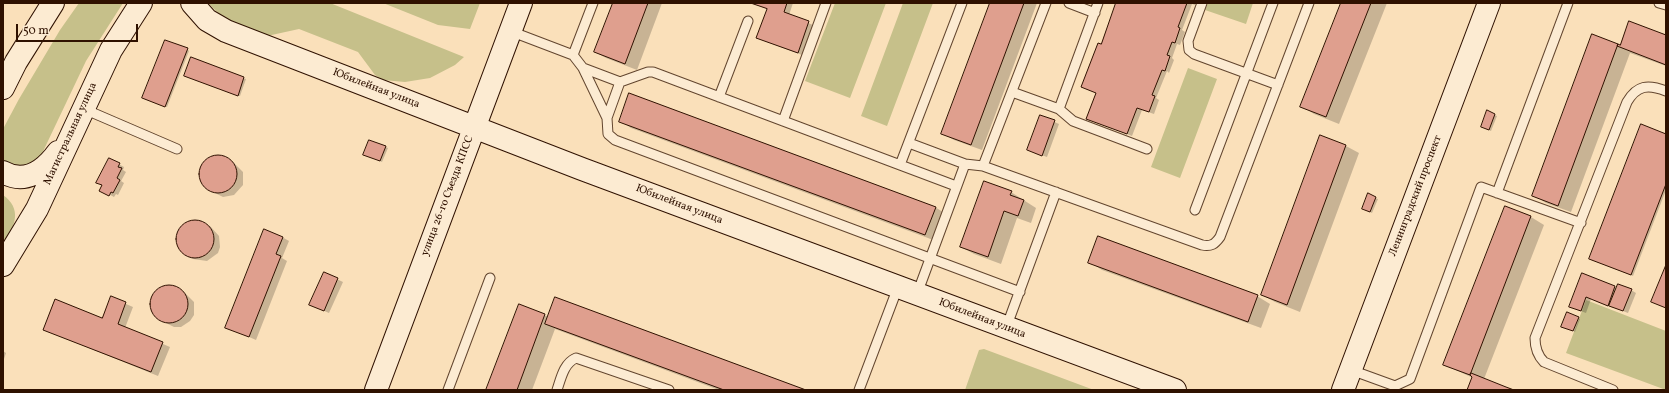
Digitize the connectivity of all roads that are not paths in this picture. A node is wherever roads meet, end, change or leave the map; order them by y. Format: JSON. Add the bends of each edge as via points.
{"nodes":[{"id":1,"x":53,"y":3,"type":"edge"},
{"id":2,"x":141,"y":3,"type":"edge"},
{"id":3,"x":192,"y":3,"type":"edge"},
{"id":4,"x":521,"y":3,"type":"edge"},
{"id":5,"x":593,"y":3,"type":"edge"},
{"id":6,"x":826,"y":3,"type":"edge"},
{"id":7,"x":962,"y":3,"type":"edge"},
{"id":8,"x":1046,"y":3,"type":"edge"},
{"id":9,"x":1069,"y":3,"type":"edge"},
{"id":10,"x":1098,"y":3,"type":"edge"},
{"id":11,"x":1202,"y":3,"type":"edge"},
{"id":12,"x":1272,"y":3,"type":"edge"},
{"id":13,"x":1309,"y":3,"type":"edge"},
{"id":14,"x":1490,"y":3,"type":"edge"},
{"id":15,"x":1568,"y":3,"type":"edge"},
{"id":16,"x":1659,"y":3,"type":"edge"},
{"id":17,"x":1666,"y":5,"type":"edge"},
{"id":18,"x":1095,"y":13,"type":"junction"},
{"id":19,"x":748,"y":22,"type":"dead end"},
{"id":20,"x":510,"y":31,"type":"junction"},
{"id":21,"x":573,"y":55,"type":"junction"},
{"id":22,"x":583,"y":68,"type":"junction"},
{"id":23,"x":1246,"y":74,"type":"junction"},
{"id":24,"x":620,"y":82,"type":"junction"},
{"id":25,"x":1278,"y":85,"type":"junction"},
{"id":26,"x":3,"y":88,"type":"edge"},
{"id":27,"x":1666,"y":91,"type":"edge"},
{"id":28,"x":1012,"y":92,"type":"junction"},
{"id":29,"x":719,"y":97,"type":"junction"},
{"id":30,"x":82,"y":108,"type":"junction"},
{"id":31,"x":1059,"y":109,"type":"junction"},
{"id":32,"x":607,"y":118,"type":"junction"},
{"id":33,"x":782,"y":121,"type":"junction"},
{"id":34,"x":474,"y":127,"type":"junction"},
{"id":35,"x":71,"y":134,"type":"junction"},
{"id":36,"x":909,"y":143,"type":"junction"},
{"id":37,"x":177,"y":149,"type":"dead end"},
{"id":38,"x":1147,"y":149,"type":"dead end"},
{"id":39,"x":965,"y":164,"type":"junction"},
{"id":40,"x":900,"y":165,"type":"junction"},
{"id":41,"x":984,"y":166,"type":"junction"},
{"id":42,"x":3,"y":172,"type":"edge"},
{"id":43,"x":956,"y":186,"type":"junction"},
{"id":44,"x":1056,"y":192,"type":"junction"},
{"id":45,"x":1497,"y":193,"type":"junction"},
{"id":46,"x":1195,"y":210,"type":"dead end"},
{"id":47,"x":1581,"y":223,"type":"junction"},
{"id":48,"x":930,"y":258,"type":"junction"},
{"id":49,"x":3,"y":265,"type":"edge"},
{"id":50,"x":490,"y":278,"type":"dead end"},
{"id":51,"x":908,"y":291,"type":"junction"},
{"id":52,"x":1020,"y":292,"type":"junction"},
{"id":53,"x":1006,"y":328,"type":"junction"},
{"id":54,"x":1351,"y":370,"type":"junction"},
{"id":55,"x":376,"y":390,"type":"edge"},
{"id":56,"x":448,"y":390,"type":"edge"},
{"id":57,"x":557,"y":390,"type":"edge"},
{"id":58,"x":669,"y":390,"type":"edge"},
{"id":59,"x":859,"y":390,"type":"edge"},
{"id":60,"x":1175,"y":390,"type":"edge"},
{"id":61,"x":1343,"y":390,"type":"edge"},
{"id":62,"x":1613,"y":390,"type":"edge"}],
"edges":[{"from":1,"to":26,"type":"main road"},
{"from":2,"to":30,"type":"main road","name":"Магистральная улица","via":[[120,34]]},
{"from":3,"to":34,"type":"main road","name":"Юбилейная улица","via":[[207,20],[226,31]]},
{"from":4,"to":20,"type":"main road","name":"улица 26-го Съезда КПСС"},
{"from":5,"to":21,"type":"lane"},
{"from":6,"to":33,"type":"lane"},
{"from":7,"to":36,"type":"lane"},
{"from":8,"to":28,"type":"lane"},
{"from":9,"to":18,"type":"lane"},
{"from":10,"to":18,"type":"lane"},
{"from":11,"to":23,"type":"lane","via":[[1188,41],[1189,50]]},
{"from":12,"to":23,"type":"lane"},
{"from":13,"to":25,"type":"lane"},
{"from":14,"to":54,"type":"main road","name":"Ленинградский проспект"},
{"from":15,"to":45,"type":"lane"},
{"from":16,"to":17,"type":"lane"},
{"from":18,"to":31,"type":"lane"},
{"from":19,"to":29,"type":"lane"},
{"from":20,"to":21,"type":"lane"},
{"from":20,"to":34,"type":"main road","name":"улица 26-го Съезда КПСС"},
{"from":21,"to":22,"type":"lane"},
{"from":22,"to":24,"type":"lane"},
{"from":22,"to":32,"type":"lane"},
{"from":23,"to":25,"type":"lane"},
{"from":23,"to":46,"type":"lane"},
{"from":24,"to":29,"type":"lane","via":[[653,72]]},
{"from":24,"to":32,"type":"lane"},
{"from":25,"to":44,"type":"lane","via":[[1220,237],[1209,246]]},
{"from":27,"to":47,"type":"lane","via":[[1646,86],[1633,92]]},
{"from":28,"to":31,"type":"lane"},
{"from":28,"to":41,"type":"lane"},
{"from":29,"to":33,"type":"lane"},
{"from":30,"to":35,"type":"main road","name":"Магистральная улица"},
{"from":30,"to":37,"type":"lane"},
{"from":31,"to":38,"type":"lane","via":[[1073,121]]},
{"from":32,"to":48,"type":"lane","via":[[608,134],[615,140]]},
{"from":33,"to":40,"type":"lane"},
{"from":34,"to":51,"type":"main road","name":"Юбилейная улица"},
{"from":34,"to":55,"type":"main road","name":"улица 26-го Съезда КПСС"},
{"from":35,"to":42,"type":"main road","via":[[54,158],[35,174],[16,178]]},
{"from":35,"to":49,"type":"main road","name":"Магистральная улица","via":[[37,209]]},
{"from":36,"to":39,"type":"lane"},
{"from":36,"to":40,"type":"lane"},
{"from":39,"to":41,"type":"lane"},
{"from":39,"to":43,"type":"lane"},
{"from":40,"to":43,"type":"lane"},
{"from":41,"to":44,"type":"lane"},
{"from":43,"to":48,"type":"lane"},
{"from":44,"to":52,"type":"lane"},
{"from":45,"to":47,"type":"lane"},
{"from":45,"to":54,"type":"lane","via":[[1481,187],[1410,379],[1395,386]]},
{"from":47,"to":62,"type":"lane","via":[[1535,338],[1535,347],[1544,362]]},
{"from":48,"to":51,"type":"lane"},
{"from":48,"to":52,"type":"lane"},
{"from":50,"to":56,"type":"lane"},
{"from":51,"to":53,"type":"main road","name":"Юбилейная улица"},
{"from":51,"to":59,"type":"lane"},
{"from":52,"to":53,"type":"lane"},
{"from":53,"to":60,"type":"main road","name":"Юбилейная улица"},
{"from":54,"to":61,"type":"main road","name":"Ленинградский проспект"},
{"from":57,"to":58,"type":"lane","via":[[570,360],[576,358]]}]}
